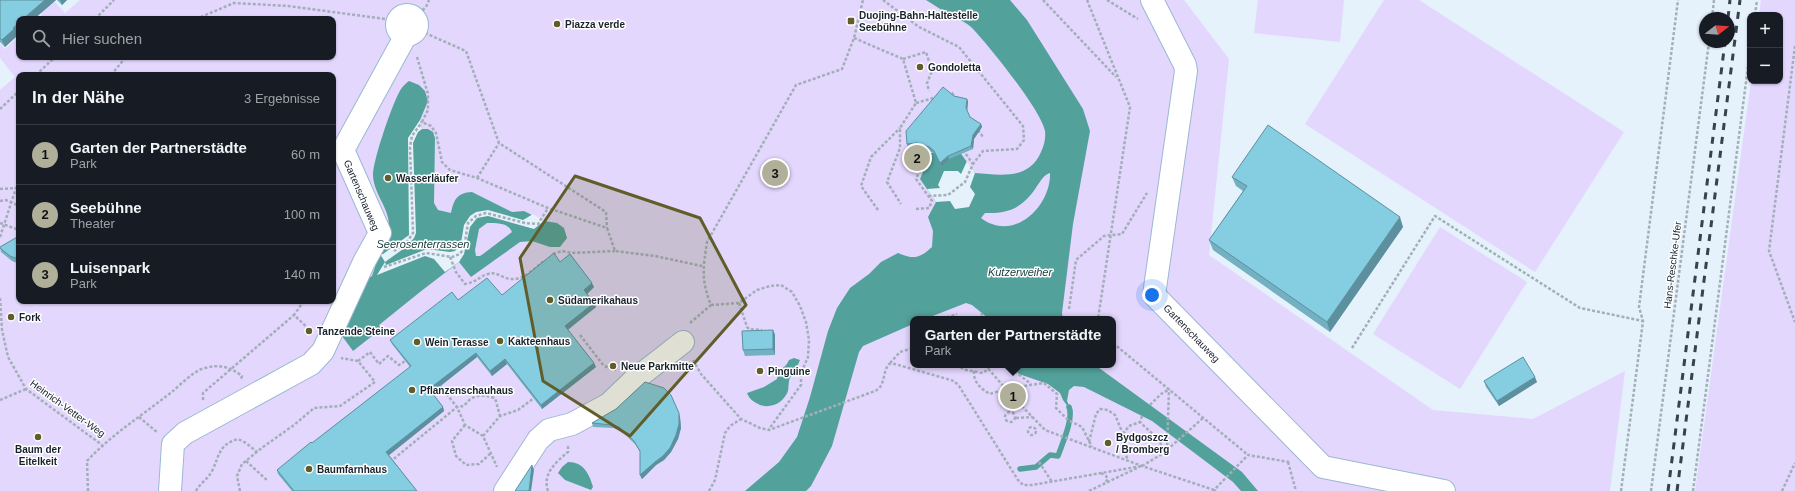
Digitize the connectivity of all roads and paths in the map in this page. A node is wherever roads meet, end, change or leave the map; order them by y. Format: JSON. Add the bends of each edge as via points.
{"nodes":[{"id":1,"x":114,"y":0,"type":"edge"},
{"id":2,"x":429,"y":0,"type":"edge"},
{"id":3,"x":863,"y":0,"type":"edge"},
{"id":4,"x":883,"y":0,"type":"edge"},
{"id":5,"x":1043,"y":0,"type":"edge"},
{"id":6,"x":1087,"y":0,"type":"edge"},
{"id":7,"x":1152,"y":0,"type":"edge"},
{"id":8,"x":1678,"y":0,"type":"edge"},
{"id":9,"x":1714,"y":0,"type":"edge"},
{"id":10,"x":1757,"y":0,"type":"edge"},
{"id":11,"x":234,"y":2,"type":"edge"},
{"id":12,"x":1713,"y":12,"type":"edge"},
{"id":13,"x":1755,"y":12,"type":"edge"},
{"id":14,"x":98,"y":16,"type":"edge"},
{"id":15,"x":203,"y":16,"type":"edge"},
{"id":16,"x":408,"y":22,"type":"edge"},
{"id":17,"x":854,"y":38,"type":"junction"},
{"id":18,"x":1795,"y":46,"type":"edge"},
{"id":19,"x":1707,"y":48,"type":"edge"},
{"id":20,"x":903,"y":59,"type":"junction"},
{"id":21,"x":52,"y":60,"type":"edge"},
{"id":22,"x":124,"y":60,"type":"edge"},
{"id":23,"x":39,"y":72,"type":"edge"},
{"id":24,"x":114,"y":72,"type":"edge"},
{"id":25,"x":1747,"y":74,"type":"edge"},
{"id":26,"x":1118,"y":78,"type":"junction"},
{"id":27,"x":929,"y":91,"type":"dead end"},
{"id":28,"x":16,"y":94,"type":"edge"},
{"id":29,"x":956,"y":99,"type":"edge"},
{"id":30,"x":916,"y":103,"type":"junction"},
{"id":31,"x":0,"y":109,"type":"edge"},
{"id":32,"x":422,"y":123,"type":"junction"},
{"id":33,"x":974,"y":124,"type":"edge"},
{"id":34,"x":900,"y":128,"type":"junction"},
{"id":35,"x":983,"y":137,"type":"dead end"},
{"id":36,"x":499,"y":142,"type":"junction"},
{"id":37,"x":961,"y":147,"type":"edge"},
{"id":38,"x":937,"y":149,"type":"edge"},
{"id":39,"x":973,"y":164,"type":"junction"},
{"id":40,"x":477,"y":178,"type":"junction"},
{"id":41,"x":16,"y":188,"type":"joint"},
{"id":42,"x":0,"y":189,"type":"edge"},
{"id":43,"x":1149,"y":190,"type":"dead end"},
{"id":44,"x":930,"y":196,"type":"junction"},
{"id":45,"x":0,"y":200,"type":"edge"},
{"id":46,"x":11,"y":202,"type":"junction"},
{"id":47,"x":16,"y":204,"type":"edge"},
{"id":48,"x":902,"y":204,"type":"dead end"},
{"id":49,"x":548,"y":208,"type":"junction"},
{"id":50,"x":916,"y":209,"type":"dead end"},
{"id":51,"x":878,"y":210,"type":"dead end"},
{"id":52,"x":0,"y":223,"type":"edge"},
{"id":53,"x":4,"y":224,"type":"junction"},
{"id":54,"x":607,"y":228,"type":"junction"},
{"id":55,"x":16,"y":229,"type":"edge"},
{"id":56,"x":1111,"y":235,"type":"junction"},
{"id":57,"x":0,"y":237,"type":"edge"},
{"id":58,"x":615,"y":251,"type":"junction"},
{"id":59,"x":390,"y":254,"type":"dead end"},
{"id":60,"x":450,"y":257,"type":"junction"},
{"id":61,"x":702,"y":266,"type":"junction"},
{"id":62,"x":384,"y":268,"type":"dead end"},
{"id":63,"x":0,"y":298,"type":"edge"},
{"id":64,"x":739,"y":303,"type":"junction"},
{"id":65,"x":302,"y":304,"type":"edge"},
{"id":66,"x":711,"y":305,"type":"junction"},
{"id":67,"x":1068,"y":309,"type":"dead end"},
{"id":68,"x":981,"y":313,"type":"dead end"},
{"id":69,"x":957,"y":314,"type":"dead end"},
{"id":70,"x":294,"y":315,"type":"junction"},
{"id":71,"x":951,"y":316,"type":"edge"},
{"id":72,"x":984,"y":316,"type":"edge"},
{"id":73,"x":1098,"y":316,"type":"edge"},
{"id":74,"x":1643,"y":321,"type":"junction"},
{"id":75,"x":1795,"y":322,"type":"edge"},
{"id":76,"x":766,"y":331,"type":"edge"},
{"id":77,"x":580,"y":335,"type":"dead end"},
{"id":78,"x":683,"y":342,"type":"junction"},
{"id":79,"x":1116,"y":346,"type":"edge"},
{"id":80,"x":324,"y":348,"type":"junction"},
{"id":81,"x":1352,"y":348,"type":"dead end"},
{"id":82,"x":910,"y":349,"type":"edge"},
{"id":83,"x":405,"y":360,"type":"edge"},
{"id":84,"x":358,"y":361,"type":"junction"},
{"id":85,"x":890,"y":364,"type":"junction"},
{"id":86,"x":231,"y":368,"type":"junction"},
{"id":87,"x":962,"y":368,"type":"edge"},
{"id":88,"x":1011,"y":368,"type":"edge"},
{"id":89,"x":988,"y":369,"type":"joint"},
{"id":90,"x":974,"y":371,"type":"junction"},
{"id":91,"x":633,"y":381,"type":"junction"},
{"id":92,"x":1031,"y":385,"type":"junction"},
{"id":93,"x":440,"y":386,"type":"edge"},
{"id":94,"x":26,"y":389,"type":"junction"},
{"id":95,"x":1005,"y":389,"type":"junction"},
{"id":96,"x":1169,"y":390,"type":"junction"},
{"id":97,"x":534,"y":398,"type":"edge"},
{"id":98,"x":0,"y":400,"type":"edge"},
{"id":99,"x":1150,"y":405,"type":"dead end"},
{"id":100,"x":457,"y":407,"type":"junction"},
{"id":101,"x":500,"y":416,"type":"junction"},
{"id":102,"x":1142,"y":416,"type":"dead end"},
{"id":103,"x":1032,"y":417,"type":"junction"},
{"id":104,"x":1016,"y":418,"type":"junction"},
{"id":105,"x":1203,"y":418,"type":"junction"},
{"id":106,"x":741,"y":419,"type":"junction"},
{"id":107,"x":205,"y":422,"type":"junction"},
{"id":108,"x":1140,"y":422,"type":"junction"},
{"id":109,"x":465,"y":425,"type":"junction"},
{"id":110,"x":566,"y":426,"type":"junction"},
{"id":111,"x":1041,"y":426,"type":"junction"},
{"id":112,"x":769,"y":430,"type":"junction"},
{"id":113,"x":1036,"y":430,"type":"dead end"},
{"id":114,"x":1122,"y":434,"type":"junction"},
{"id":115,"x":483,"y":436,"type":"junction"},
{"id":116,"x":1089,"y":442,"type":"junction"},
{"id":117,"x":102,"y":445,"type":"junction"},
{"id":118,"x":1169,"y":445,"type":"junction"},
{"id":119,"x":1092,"y":448,"type":"junction"},
{"id":120,"x":257,"y":452,"type":"junction"},
{"id":121,"x":491,"y":453,"type":"junction"},
{"id":122,"x":1163,"y":453,"type":"junction"},
{"id":123,"x":1248,"y":455,"type":"junction"},
{"id":124,"x":1128,"y":460,"type":"junction"},
{"id":125,"x":246,"y":461,"type":"junction"},
{"id":126,"x":1039,"y":462,"type":"dead end"},
{"id":127,"x":1288,"y":462,"type":"junction"},
{"id":128,"x":1795,"y":463,"type":"edge"},
{"id":129,"x":1142,"y":466,"type":"junction"},
{"id":130,"x":384,"y":467,"type":"edge"},
{"id":131,"x":1323,"y":467,"type":"junction"},
{"id":132,"x":1101,"y":473,"type":"junction"},
{"id":133,"x":268,"y":481,"type":"dead end"},
{"id":134,"x":1052,"y":482,"type":"junction"},
{"id":135,"x":1104,"y":484,"type":"junction"},
{"id":136,"x":506,"y":489,"type":"edge"},
{"id":137,"x":1215,"y":490,"type":"edge"},
{"id":138,"x":88,"y":491,"type":"edge"},
{"id":139,"x":170,"y":491,"type":"edge"},
{"id":140,"x":196,"y":491,"type":"edge"},
{"id":141,"x":240,"y":491,"type":"edge"},
{"id":142,"x":548,"y":491,"type":"edge"},
{"id":143,"x":709,"y":491,"type":"edge"},
{"id":144,"x":1089,"y":491,"type":"edge"},
{"id":145,"x":1296,"y":491,"type":"edge"},
{"id":146,"x":1444,"y":491,"type":"edge"},
{"id":147,"x":1621,"y":491,"type":"edge"},
{"id":148,"x":1651,"y":491,"type":"edge"},
{"id":149,"x":1693,"y":491,"type":"edge"},
{"id":150,"x":1782,"y":491,"type":"edge"}],
"edges":[{"from":1,"to":14,"type":"path"},
{"from":2,"to":16,"type":"path","via":[[426,8]]},
{"from":3,"to":17,"type":"path"},
{"from":4,"to":39,"type":"path","via":[[919,27],[959,46],[1023,126],[1024,140],[1017,149],[983,151]]},
{"from":5,"to":26,"type":"path"},
{"from":6,"to":26,"type":"path"},
{"from":7,"to":131,"type":"street","name":"Gartenschauweg","via":[[1185,65],[1186,72],[1154,295]]},
{"from":8,"to":74,"type":"path","via":[[1640,307]]},
{"from":9,"to":12,"type":"path"},
{"from":10,"to":13,"type":"path"},
{"from":11,"to":15,"type":"path"},
{"from":11,"to":16,"type":"path","via":[[288,6]]},
{"from":16,"to":32,"type":"path","via":[[428,94],[428,110]]},
{"from":16,"to":36,"type":"path","via":[[466,51]]},
{"from":16,"to":80,"type":"street","name":"Gartenschauweg","via":[[343,150],[380,233]]},
{"from":17,"to":20,"type":"path"},
{"from":17,"to":61,"type":"path","via":[[842,69],[796,85],[707,242]]},
{"from":18,"to":75,"type":"path","via":[[1770,251]]},
{"from":19,"to":148,"type":"path","name":"Hans-Reschke-Ufer"},
{"from":20,"to":27,"type":"path","via":[[926,52],[932,71],[927,83]]},
{"from":20,"to":30,"type":"path"},
{"from":21,"to":23,"type":"path"},
{"from":22,"to":24,"type":"path"},
{"from":25,"to":149,"type":"path"},
{"from":26,"to":56,"type":"path","via":[[1130,107]]},
{"from":28,"to":31,"type":"path"},
{"from":29,"to":30,"type":"path","via":[[952,93]]},
{"from":30,"to":34,"type":"path"},
{"from":32,"to":40,"type":"path","via":[[431,126],[436,133],[442,162],[450,170]]},
{"from":32,"to":59,"type":"path","via":[[412,136],[410,147],[412,233],[407,242]]},
{"from":33,"to":35,"type":"path"},
{"from":34,"to":48,"type":"path","via":[[900,148],[887,182]]},
{"from":34,"to":51,"type":"path","via":[[871,156],[861,186]]},
{"from":36,"to":40,"type":"path"},
{"from":36,"to":54,"type":"path","via":[[606,212]]},
{"from":37,"to":39,"type":"path"},
{"from":38,"to":44,"type":"path","via":[[929,150],[916,179]]},
{"from":39,"to":44,"type":"path","via":[[965,182],[948,195]]},
{"from":40,"to":49,"type":"path"},
{"from":41,"to":42,"type":"path"},
{"from":41,"to":46,"type":"path"},
{"from":43,"to":56,"type":"path","via":[[1122,234]]},
{"from":44,"to":50,"type":"path","via":[[932,201],[929,208]]},
{"from":45,"to":46,"type":"path"},
{"from":46,"to":47,"type":"path"},
{"from":46,"to":53,"type":"path"},
{"from":49,"to":54,"type":"path"},
{"from":49,"to":60,"type":"path","via":[[538,224],[525,224],[486,213],[476,216],[468,223],[464,248],[460,254]]},
{"from":52,"to":53,"type":"path"},
{"from":53,"to":55,"type":"path"},
{"from":53,"to":57,"type":"path"},
{"from":54,"to":58,"type":"path"},
{"from":56,"to":67,"type":"path","via":[[1104,236],[1076,260]]},
{"from":56,"to":73,"type":"path"},
{"from":58,"to":60,"type":"path","via":[[562,251],[553,254],[523,277],[512,279],[497,273],[488,274],[475,282],[465,284],[456,272]]},
{"from":58,"to":61,"type":"path"},
{"from":60,"to":62,"type":"path","via":[[426,252]]},
{"from":61,"to":66,"type":"path"},
{"from":63,"to":94,"type":"path","name":"Heinrich-Vetter-Weg","via":[[2,330],[8,357]]},
{"from":64,"to":66,"type":"path"},
{"from":64,"to":76,"type":"path","via":[[749,329]]},
{"from":64,"to":112,"type":"path","via":[[757,290],[781,285],[792,292],[806,322],[810,348],[801,373],[801,386]]},
{"from":65,"to":70,"type":"path"},
{"from":66,"to":78,"type":"path","via":[[688,326]]},
{"from":68,"to":72,"type":"path"},
{"from":69,"to":71,"type":"path"},
{"from":70,"to":80,"type":"path"},
{"from":70,"to":86,"type":"path"},
{"from":74,"to":81,"type":"path","via":[[1580,308],[1435,216]]},
{"from":74,"to":147,"type":"path"},
{"from":77,"to":91,"type":"path","via":[[604,366],[626,374]]},
{"from":78,"to":91,"type":"street"},
{"from":78,"to":106,"type":"path","via":[[701,374]]},
{"from":79,"to":96,"type":"path"},
{"from":80,"to":84,"type":"path","via":[[337,358]]},
{"from":80,"to":107,"type":"street","name":"Gartenschauweg","via":[[310,364]]},
{"from":82,"to":85,"type":"path","via":[[900,352]]},
{"from":83,"to":84,"type":"path","via":[[399,365],[388,356],[379,364],[370,352]]},
{"from":84,"to":120,"type":"path","via":[[375,382],[340,406],[314,408]]},
{"from":85,"to":112,"type":"path","via":[[880,389]]},
{"from":85,"to":134,"type":"path","via":[[954,381],[1018,480],[1023,485]]},
{"from":86,"to":107,"type":"path","via":[[203,392],[202,414]]},
{"from":86,"to":117,"type":"path","name":"Heinrich-Vetter-Weg","via":[[204,368]]},
{"from":87,"to":90,"type":"path"},
{"from":88,"to":92,"type":"path"},
{"from":89,"to":90,"type":"path","via":[[983,373]]},
{"from":89,"to":95,"type":"path"},
{"from":90,"to":95,"type":"path","via":[[980,388],[990,394]]},
{"from":91,"to":110,"type":"street","via":[[609,404]]},
{"from":92,"to":95,"type":"path"},
{"from":92,"to":116,"type":"path","via":[[1044,383],[1056,394],[1056,408],[1070,421],[1082,427]]},
{"from":93,"to":100,"type":"path"},
{"from":94,"to":98,"type":"path"},
{"from":94,"to":117,"type":"path","name":"Heinrich-Vetter-Weg"},
{"from":95,"to":103,"type":"path"},
{"from":96,"to":99,"type":"path"},
{"from":96,"to":105,"type":"path"},
{"from":96,"to":118,"type":"path"},
{"from":97,"to":101,"type":"path","via":[[518,410]]},
{"from":100,"to":101,"type":"path","via":[[464,406],[470,398],[484,395],[495,398]]},
{"from":100,"to":109,"type":"path"},
{"from":100,"to":130,"type":"path"},
{"from":101,"to":115,"type":"path"},
{"from":102,"to":108,"type":"path"},
{"from":103,"to":104,"type":"path"},
{"from":103,"to":111,"type":"path"},
{"from":104,"to":104,"type":"path","via":[[1011,412],[1005,417],[1009,422]]},
{"from":105,"to":118,"type":"path"},
{"from":105,"to":123,"type":"path"},
{"from":106,"to":112,"type":"path"},
{"from":106,"to":143,"type":"path","via":[[725,433],[715,480]]},
{"from":107,"to":139,"type":"street","name":"Gartenschauweg","via":[[185,433],[173,444]]},
{"from":108,"to":114,"type":"path","via":[[1129,426]]},
{"from":108,"to":122,"type":"path","via":[[1160,441]]},
{"from":109,"to":115,"type":"path"},
{"from":109,"to":121,"type":"path","via":[[452,441],[456,456],[466,465],[479,464]]},
{"from":110,"to":136,"type":"street","via":[[549,430],[538,440]]},
{"from":110,"to":142,"type":"path","via":[[568,452],[555,463],[547,475]]},
{"from":111,"to":113,"type":"path"},
{"from":111,"to":119,"type":"path","via":[[1045,430]]},
{"from":114,"to":116,"type":"path","via":[[1115,415],[1108,410],[1100,409],[1096,414]]},
{"from":114,"to":124,"type":"path","via":[[1123,449]]},
{"from":115,"to":121,"type":"path"},
{"from":116,"to":119,"type":"path"},
{"from":117,"to":138,"type":"path","via":[[87,461]]},
{"from":118,"to":122,"type":"path"},
{"from":119,"to":124,"type":"path"},
{"from":120,"to":125,"type":"path"},
{"from":120,"to":140,"type":"path","via":[[238,439],[227,442],[216,459],[212,472]]},
{"from":121,"to":136,"type":"path"},
{"from":122,"to":129,"type":"path"},
{"from":123,"to":127,"type":"path"},
{"from":123,"to":137,"type":"path"},
{"from":124,"to":129,"type":"path"},
{"from":125,"to":133,"type":"path"},
{"from":125,"to":141,"type":"path","via":[[236,476]]},
{"from":126,"to":134,"type":"path"},
{"from":127,"to":131,"type":"path"},
{"from":127,"to":145,"type":"path"},
{"from":128,"to":150,"type":"path"},
{"from":129,"to":132,"type":"path"},
{"from":129,"to":135,"type":"path"},
{"from":129,"to":137,"type":"path"},
{"from":131,"to":146,"type":"street"},
{"from":132,"to":134,"type":"path"},
{"from":132,"to":135,"type":"path","via":[[1108,479]]},
{"from":135,"to":144,"type":"path"}]}
